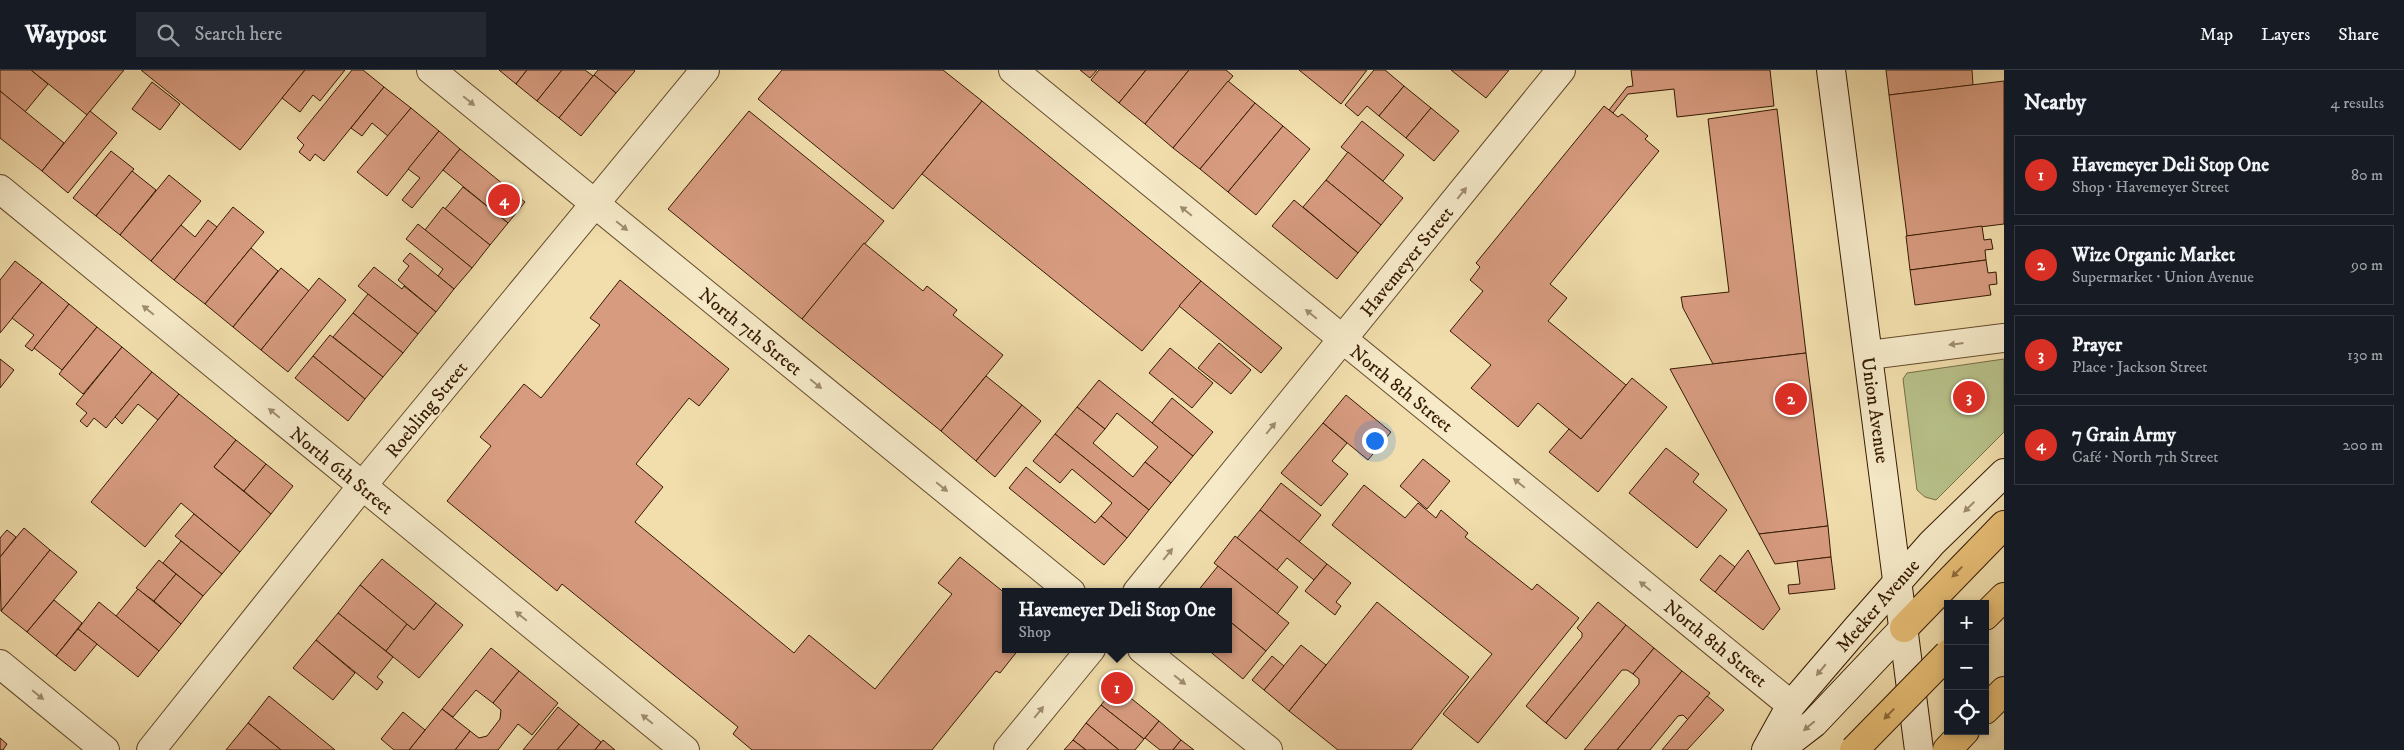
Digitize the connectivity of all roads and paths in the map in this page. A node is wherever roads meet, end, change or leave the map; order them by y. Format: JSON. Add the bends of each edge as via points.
{"nodes":[{"id":1,"x":431,"y":70,"type":"edge"},
{"id":2,"x":705,"y":70,"type":"edge"},
{"id":3,"x":1013,"y":70,"type":"edge"},
{"id":4,"x":1561,"y":70,"type":"edge"},
{"id":5,"x":1831,"y":70,"type":"edge"},
{"id":6,"x":0,"y":189,"type":"edge"},
{"id":7,"x":595,"y":204,"type":"junction"},
{"id":8,"x":2004,"y":338,"type":"edge"},
{"id":9,"x":1343,"y":340,"type":"junction"},
{"id":10,"x":1869,"y":355,"type":"junction"},
{"id":11,"x":2004,"y":473,"type":"edge"},
{"id":12,"x":362,"y":486,"type":"junction"},
{"id":13,"x":2004,"y":525,"type":"edge"},
{"id":14,"x":1898,"y":580,"type":"junction"},
{"id":15,"x":1066,"y":588,"type":"edge"},
{"id":16,"x":1141,"y":588,"type":"edge"},
{"id":17,"x":2004,"y":597,"type":"edge"},
{"id":18,"x":1989,"y":612,"type":"edge"},
{"id":19,"x":1904,"y":628,"type":"junction"},
{"id":20,"x":1088,"y":653,"type":"edge"},
{"id":21,"x":1147,"y":653,"type":"edge"},
{"id":22,"x":1944,"y":658,"type":"edge"},
{"id":23,"x":0,"y":664,"type":"edge"},
{"id":24,"x":2004,"y":691,"type":"edge"},
{"id":25,"x":1791,"y":705,"type":"junction"},
{"id":26,"x":1989,"y":706,"type":"edge"},
{"id":27,"x":1961,"y":735,"type":"edge"},
{"id":28,"x":104,"y":750,"type":"edge"},
{"id":29,"x":151,"y":750,"type":"edge"},
{"id":30,"x":685,"y":750,"type":"edge"},
{"id":31,"x":1008,"y":750,"type":"edge"},
{"id":32,"x":1268,"y":750,"type":"edge"},
{"id":33,"x":1766,"y":750,"type":"edge"},
{"id":34,"x":1779,"y":750,"type":"edge"},
{"id":35,"x":1854,"y":750,"type":"edge"},
{"id":36,"x":1919,"y":750,"type":"edge"},
{"id":37,"x":1947,"y":750,"type":"edge"}],
"edges":[{"from":1,"to":7,"type":"street","name":"North 7th Street","one_way":true},
{"from":2,"to":7,"type":"street","name":"Roebling Street"},
{"from":9,"to":3,"type":"street","name":"North 8th Street","one_way":true},
{"from":9,"to":4,"type":"street","name":"Havemeyer Street","one_way":true},
{"from":5,"to":10,"type":"street","name":"Union Avenue"},
{"from":12,"to":6,"type":"street","name":"North 6th Street","one_way":true},
{"from":7,"to":12,"type":"street","name":"Roebling Street"},
{"from":7,"to":15,"type":"street","name":"North 7th Street","one_way":true},
{"from":8,"to":10,"type":"street","one_way":true},
{"from":16,"to":9,"type":"street","name":"Havemeyer Street","one_way":true},
{"from":25,"to":9,"type":"street","name":"North 8th Street","one_way":true},
{"from":10,"to":14,"type":"street","name":"Union Avenue"},
{"from":11,"to":14,"type":"street","name":"Meeker Avenue","one_way":true},
{"from":12,"to":29,"type":"street","name":"Roebling Street"},
{"from":30,"to":12,"type":"street","name":"North 6th Street","one_way":true},
{"from":13,"to":19,"type":"highway","one_way":true},
{"from":14,"to":19,"type":"street","name":"Union Avenue"},
{"from":14,"to":25,"type":"street","name":"Meeker Avenue","one_way":true},
{"from":17,"to":18,"type":"highway"},
{"from":19,"to":34,"type":"street","one_way":true,"via":[[1814,723]]},
{"from":19,"to":36,"type":"street","name":"Union Avenue"},
{"from":31,"to":20,"type":"street","one_way":true},
{"from":21,"to":32,"type":"street","one_way":true},
{"from":22,"to":35,"type":"highway","one_way":true,"bridge":true},
{"from":23,"to":28,"type":"street","one_way":true},
{"from":24,"to":26,"type":"highway"},
{"from":25,"to":33,"type":"street","name":"Meeker Avenue"},
{"from":27,"to":37,"type":"highway"}]}
